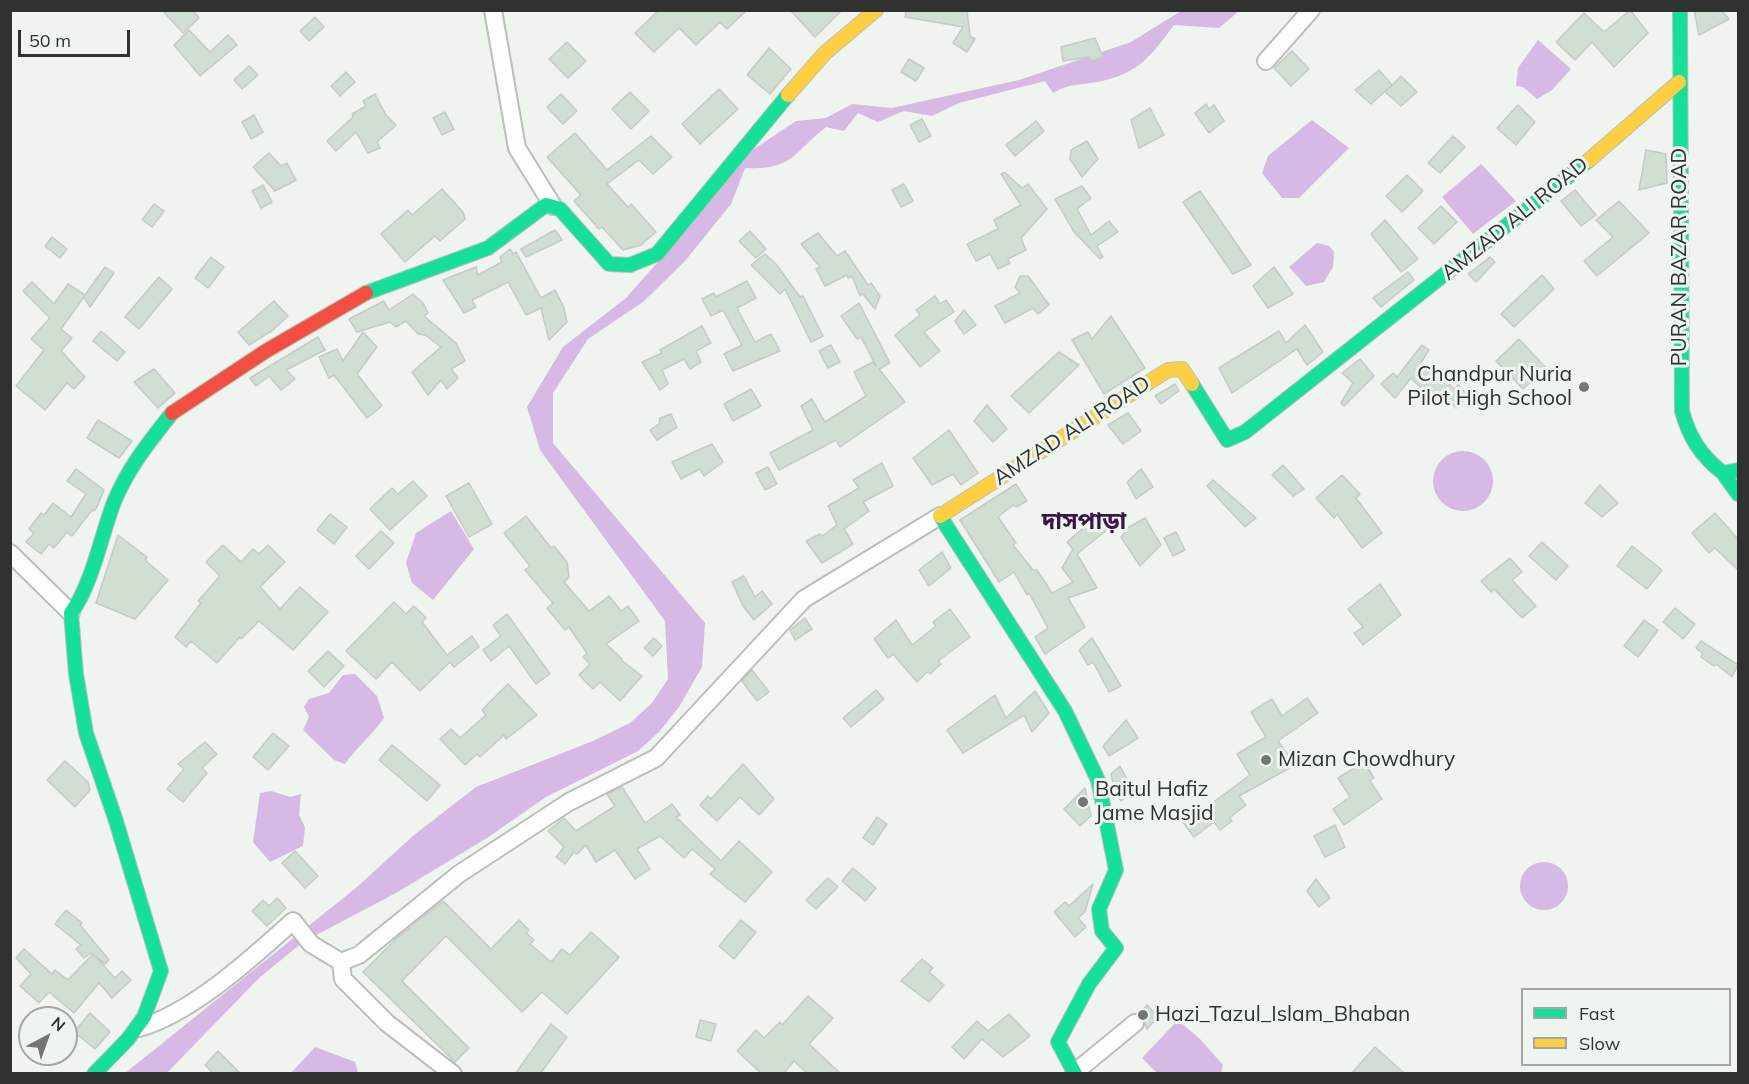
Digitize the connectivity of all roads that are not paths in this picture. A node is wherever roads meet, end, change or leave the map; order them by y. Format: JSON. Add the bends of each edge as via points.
{"nodes":[{"id":1,"x":493,"y":10,"type":"edge"},
{"id":2,"x":876,"y":10,"type":"edge"},
{"id":3,"x":1311,"y":10,"type":"edge"},
{"id":4,"x":1680,"y":10,"type":"edge"},
{"id":5,"x":1266,"y":61,"type":"dead end"},
{"id":6,"x":1679,"y":82,"type":"junction"},
{"id":7,"x":553,"y":206,"type":"junction"},
{"id":8,"x":1738,"y":470,"type":"edge"},
{"id":9,"x":1723,"y":473,"type":"junction"},
{"id":10,"x":1738,"y":494,"type":"edge"},
{"id":11,"x":940,"y":516,"type":"junction"},
{"id":12,"x":10,"y":553,"type":"edge"},
{"id":13,"x":71,"y":613,"type":"junction"},
{"id":14,"x":341,"y":962,"type":"junction"},
{"id":15,"x":1135,"y":1023,"type":"dead end"},
{"id":16,"x":140,"y":1028,"type":"junction"},
{"id":17,"x":1075,"y":1073,"type":"edge"},
{"id":18,"x":94,"y":1074,"type":"edge"},
{"id":19,"x":453,"y":1074,"type":"edge"}],
"edges":[{"from":1,"to":7,"type":"street","via":[[517,148]]},
{"from":2,"to":7,"type":"main road","via":[[825,53],[657,254],[630,265],[609,264]]},
{"from":3,"to":5,"type":"street"},
{"from":4,"to":6,"type":"main road","name":"PURAN BAZAR ROAD"},
{"from":6,"to":9,"type":"main road","name":"PURAN BAZAR ROAD","via":[[1682,411],[1697,451]]},
{"from":6,"to":11,"type":"main road","name":"AMZAD ALI ROAD","via":[[1577,171],[1245,432],[1227,440],[1182,369],[1168,370]]},
{"from":7,"to":13,"type":"main road","via":[[540,208],[488,248],[369,291],[174,411],[134,461],[115,500],[87,575],[83,597]]},
{"from":8,"to":9,"type":"main road"},
{"from":9,"to":10,"type":"main road","name":"PURAN BAZAR ROAD"},
{"from":11,"to":14,"type":"street","via":[[804,599],[656,758],[570,802],[459,874],[359,955]]},
{"from":11,"to":17,"type":"main road","via":[[1065,711],[1098,780],[1116,870],[1099,909],[1102,931],[1116,948],[1089,984],[1058,1042]]},
{"from":12,"to":13,"type":"street"},
{"from":13,"to":16,"type":"main road","via":[[86,733],[161,971],[156,995]]},
{"from":14,"to":16,"type":"street","via":[[311,944],[293,921],[248,961],[163,1021]]},
{"from":14,"to":19,"type":"street","via":[[343,979],[387,1023]]},
{"from":15,"to":17,"type":"street"},
{"from":16,"to":18,"type":"main road"}]}
